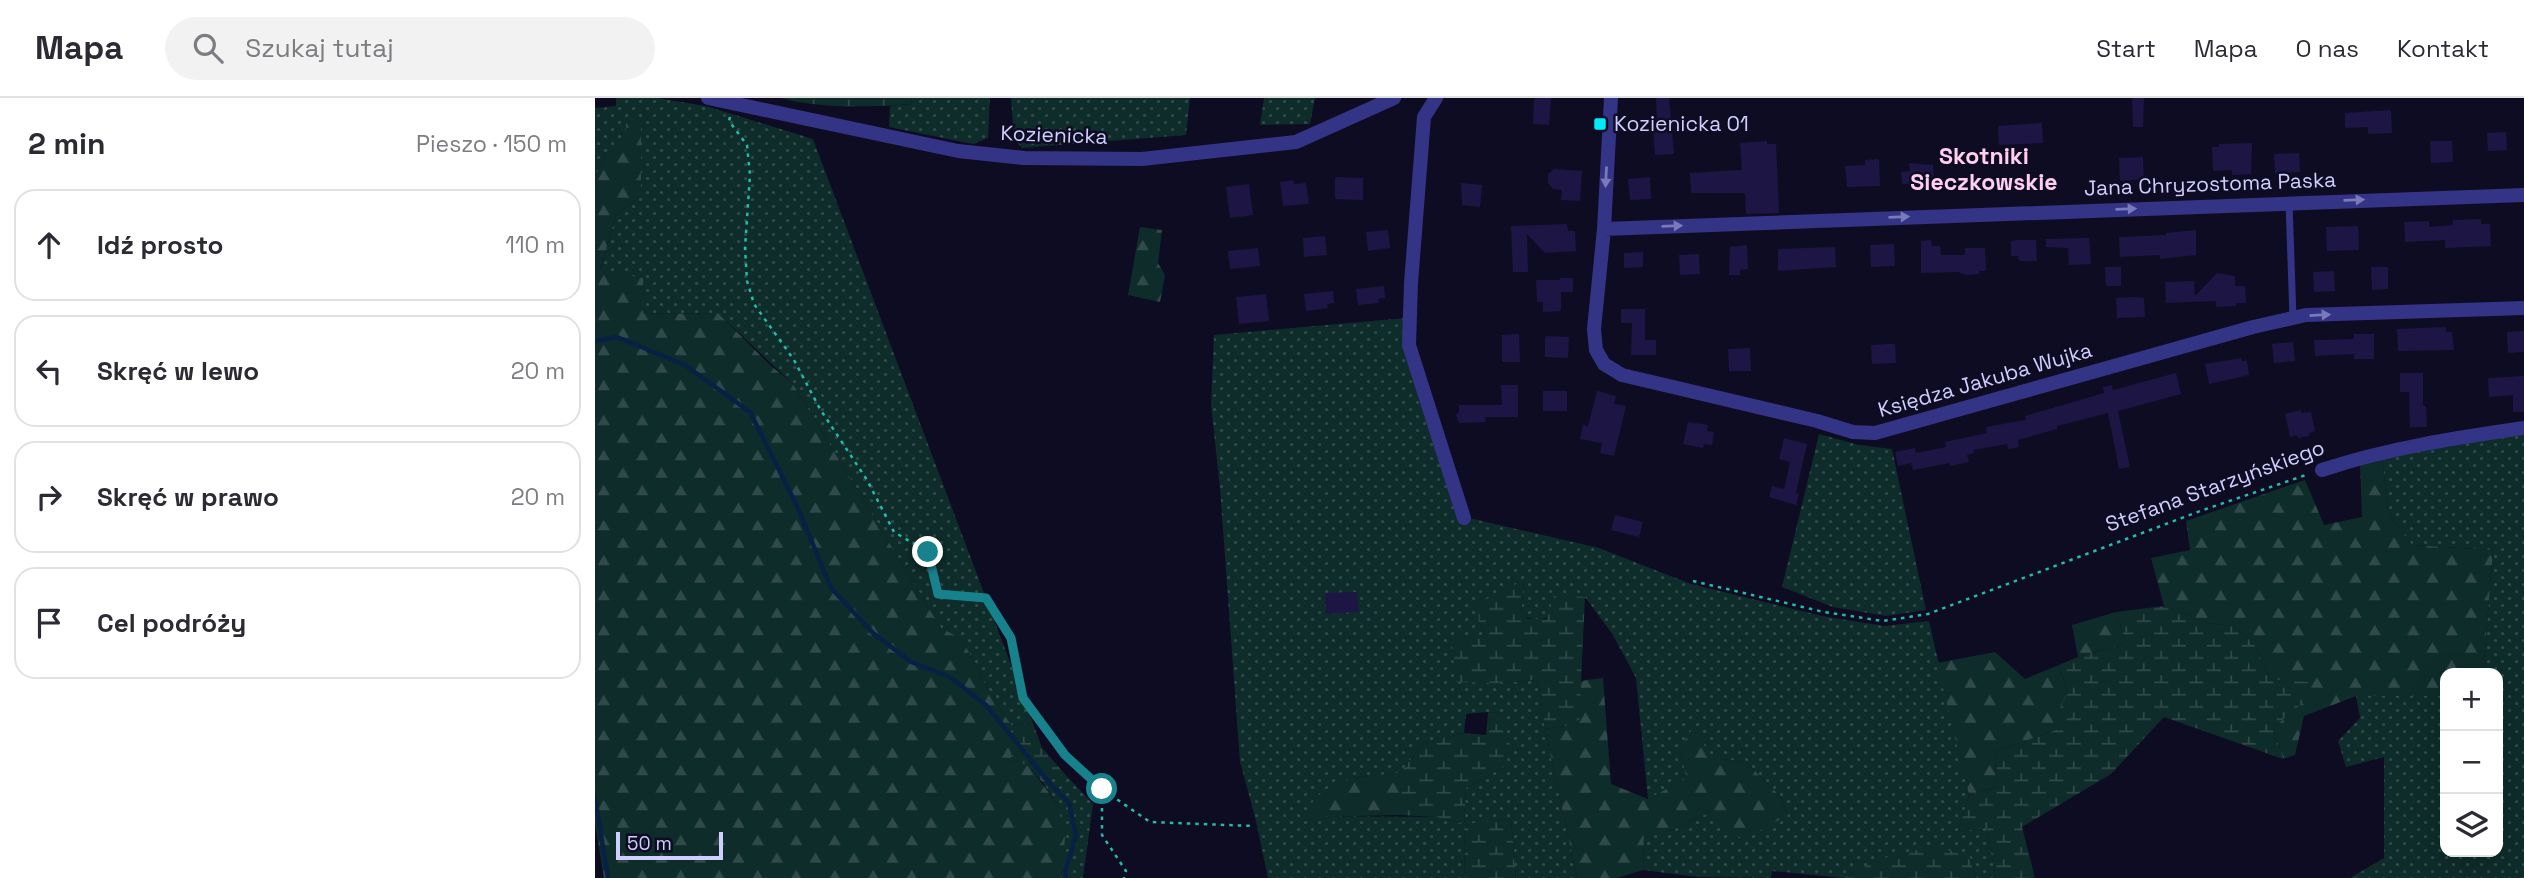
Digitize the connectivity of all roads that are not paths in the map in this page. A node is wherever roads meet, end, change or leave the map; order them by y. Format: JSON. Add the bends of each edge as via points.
{"nodes":[{"id":1,"x":709,"y":98,"type":"edge"},
{"id":2,"x":1394,"y":98,"type":"edge"},
{"id":3,"x":1436,"y":98,"type":"edge"},
{"id":4,"x":1611,"y":98,"type":"edge"},
{"id":5,"x":2524,"y":195,"type":"edge"},
{"id":6,"x":2289,"y":202,"type":"junction"},
{"id":7,"x":1604,"y":229,"type":"junction"},
{"id":8,"x":2524,"y":308,"type":"edge"},
{"id":9,"x":2293,"y":318,"type":"junction"},
{"id":10,"x":2524,"y":428,"type":"edge"},
{"id":11,"x":2322,"y":470,"type":"road end"},
{"id":12,"x":1464,"y":518,"type":"dead end"}],
"edges":[{"from":1,"to":2,"type":"street","name":"Kozienicka","via":[[958,151],[1024,158],[1142,159],[1296,142]]},
{"from":3,"to":12,"type":"street","via":[[1424,117],[1409,339]]},
{"from":4,"to":7,"type":"street","name":"Księdza Jakuba Wujka","one_way":true},
{"from":6,"to":5,"type":"street","name":"Jana Chryzostoma Paska","one_way":true},
{"from":7,"to":6,"type":"street","name":"Jana Chryzostoma Paska","one_way":true},
{"from":6,"to":9,"type":"lane"},
{"from":7,"to":9,"type":"street","name":"Księdza Jakuba Wujka","via":[[1594,329],[1596,350],[1604,364],[1622,374],[1853,432],[1875,433]]},
{"from":9,"to":8,"type":"street","name":"Księdza Jakuba Wujka","one_way":true},
{"from":10,"to":11,"type":"street","name":"Stefana Starzyńskiego","via":[[2419,443]]}]}
